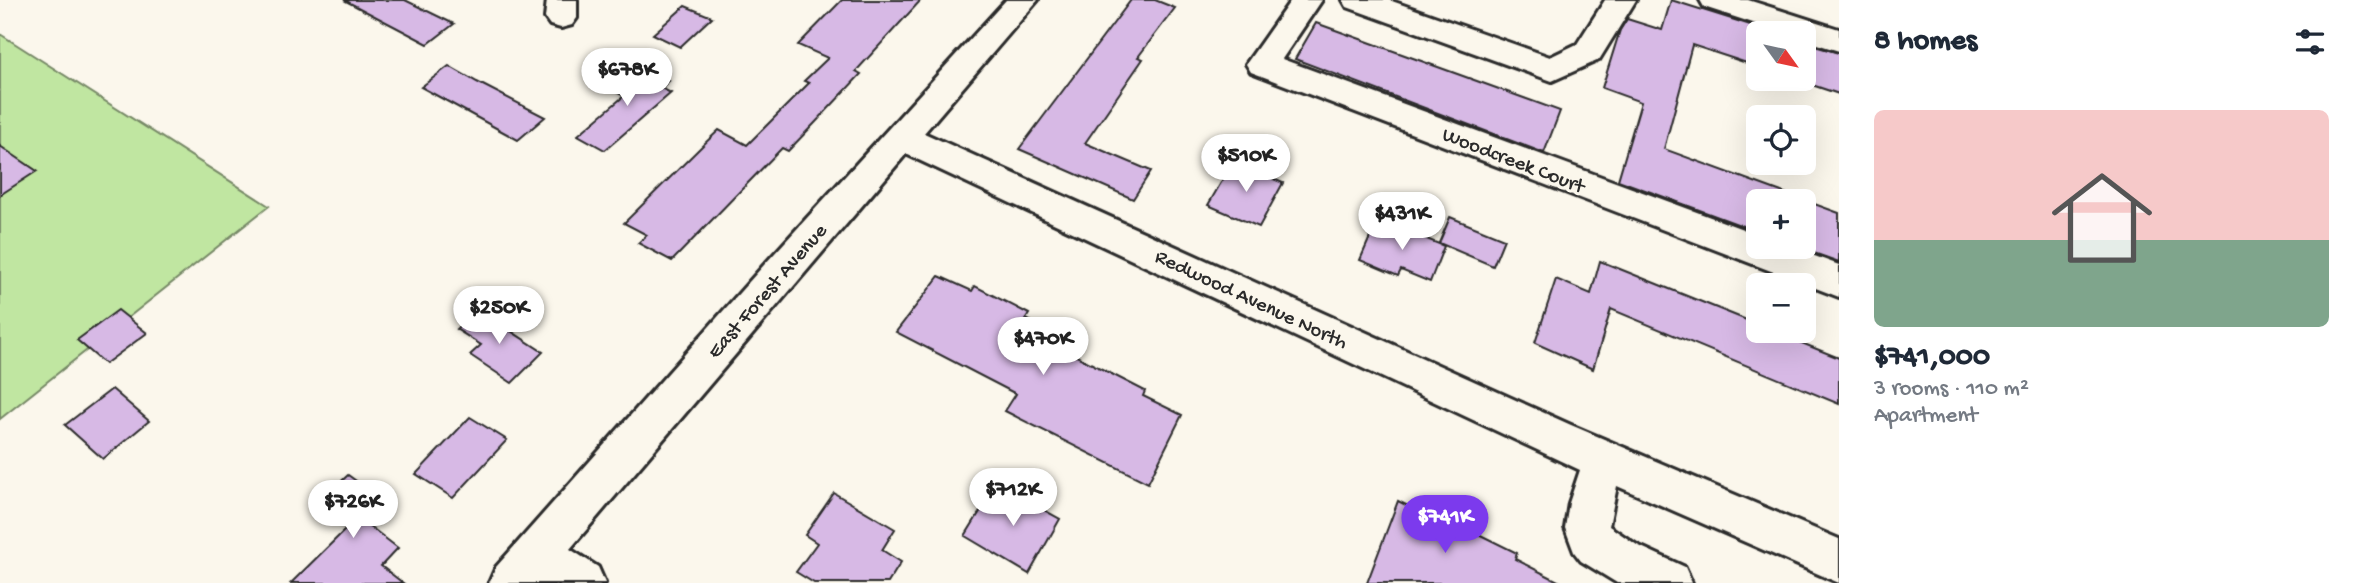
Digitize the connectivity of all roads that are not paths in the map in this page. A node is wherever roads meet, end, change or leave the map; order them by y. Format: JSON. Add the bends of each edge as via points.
{"nodes":[{"id":1,"x":1023,"y":0,"type":"edge"},
{"id":2,"x":1307,"y":0,"type":"edge"},
{"id":3,"x":1359,"y":0,"type":"edge"},
{"id":4,"x":1621,"y":0,"type":"edge"},
{"id":5,"x":1715,"y":0,"type":"edge"},
{"id":6,"x":1839,"y":40,"type":"edge"},
{"id":7,"x":900,"y":137,"type":"junction"},
{"id":8,"x":1839,"y":281,"type":"edge"},
{"id":9,"x":1604,"y":460,"type":"junction"},
{"id":10,"x":1839,"y":562,"type":"edge"},
{"id":11,"x":525,"y":568,"type":"edge"},
{"id":12,"x":582,"y":583,"type":"edge"},
{"id":13,"x":1669,"y":583,"type":"edge"}],
"edges":[{"from":1,"to":7,"type":"street","name":"East Forest Avenue"},
{"from":2,"to":8,"type":"street","name":"Woodcreek Court","via":[[1262,64]]},
{"from":3,"to":4,"type":"street","via":[[1552,70],[1588,52]]},
{"from":5,"to":6,"type":"street"},
{"from":7,"to":9,"type":"street","name":"Redwood Avenue North"},
{"from":7,"to":11,"type":"street","name":"East Forest Avenue"},
{"from":9,"to":10,"type":"street","name":"Redwood Avenue North"},
{"from":9,"to":13,"type":"street","via":[[1586,526],[1589,538],[1601,550]]},
{"from":11,"to":12,"type":"street"}]}
